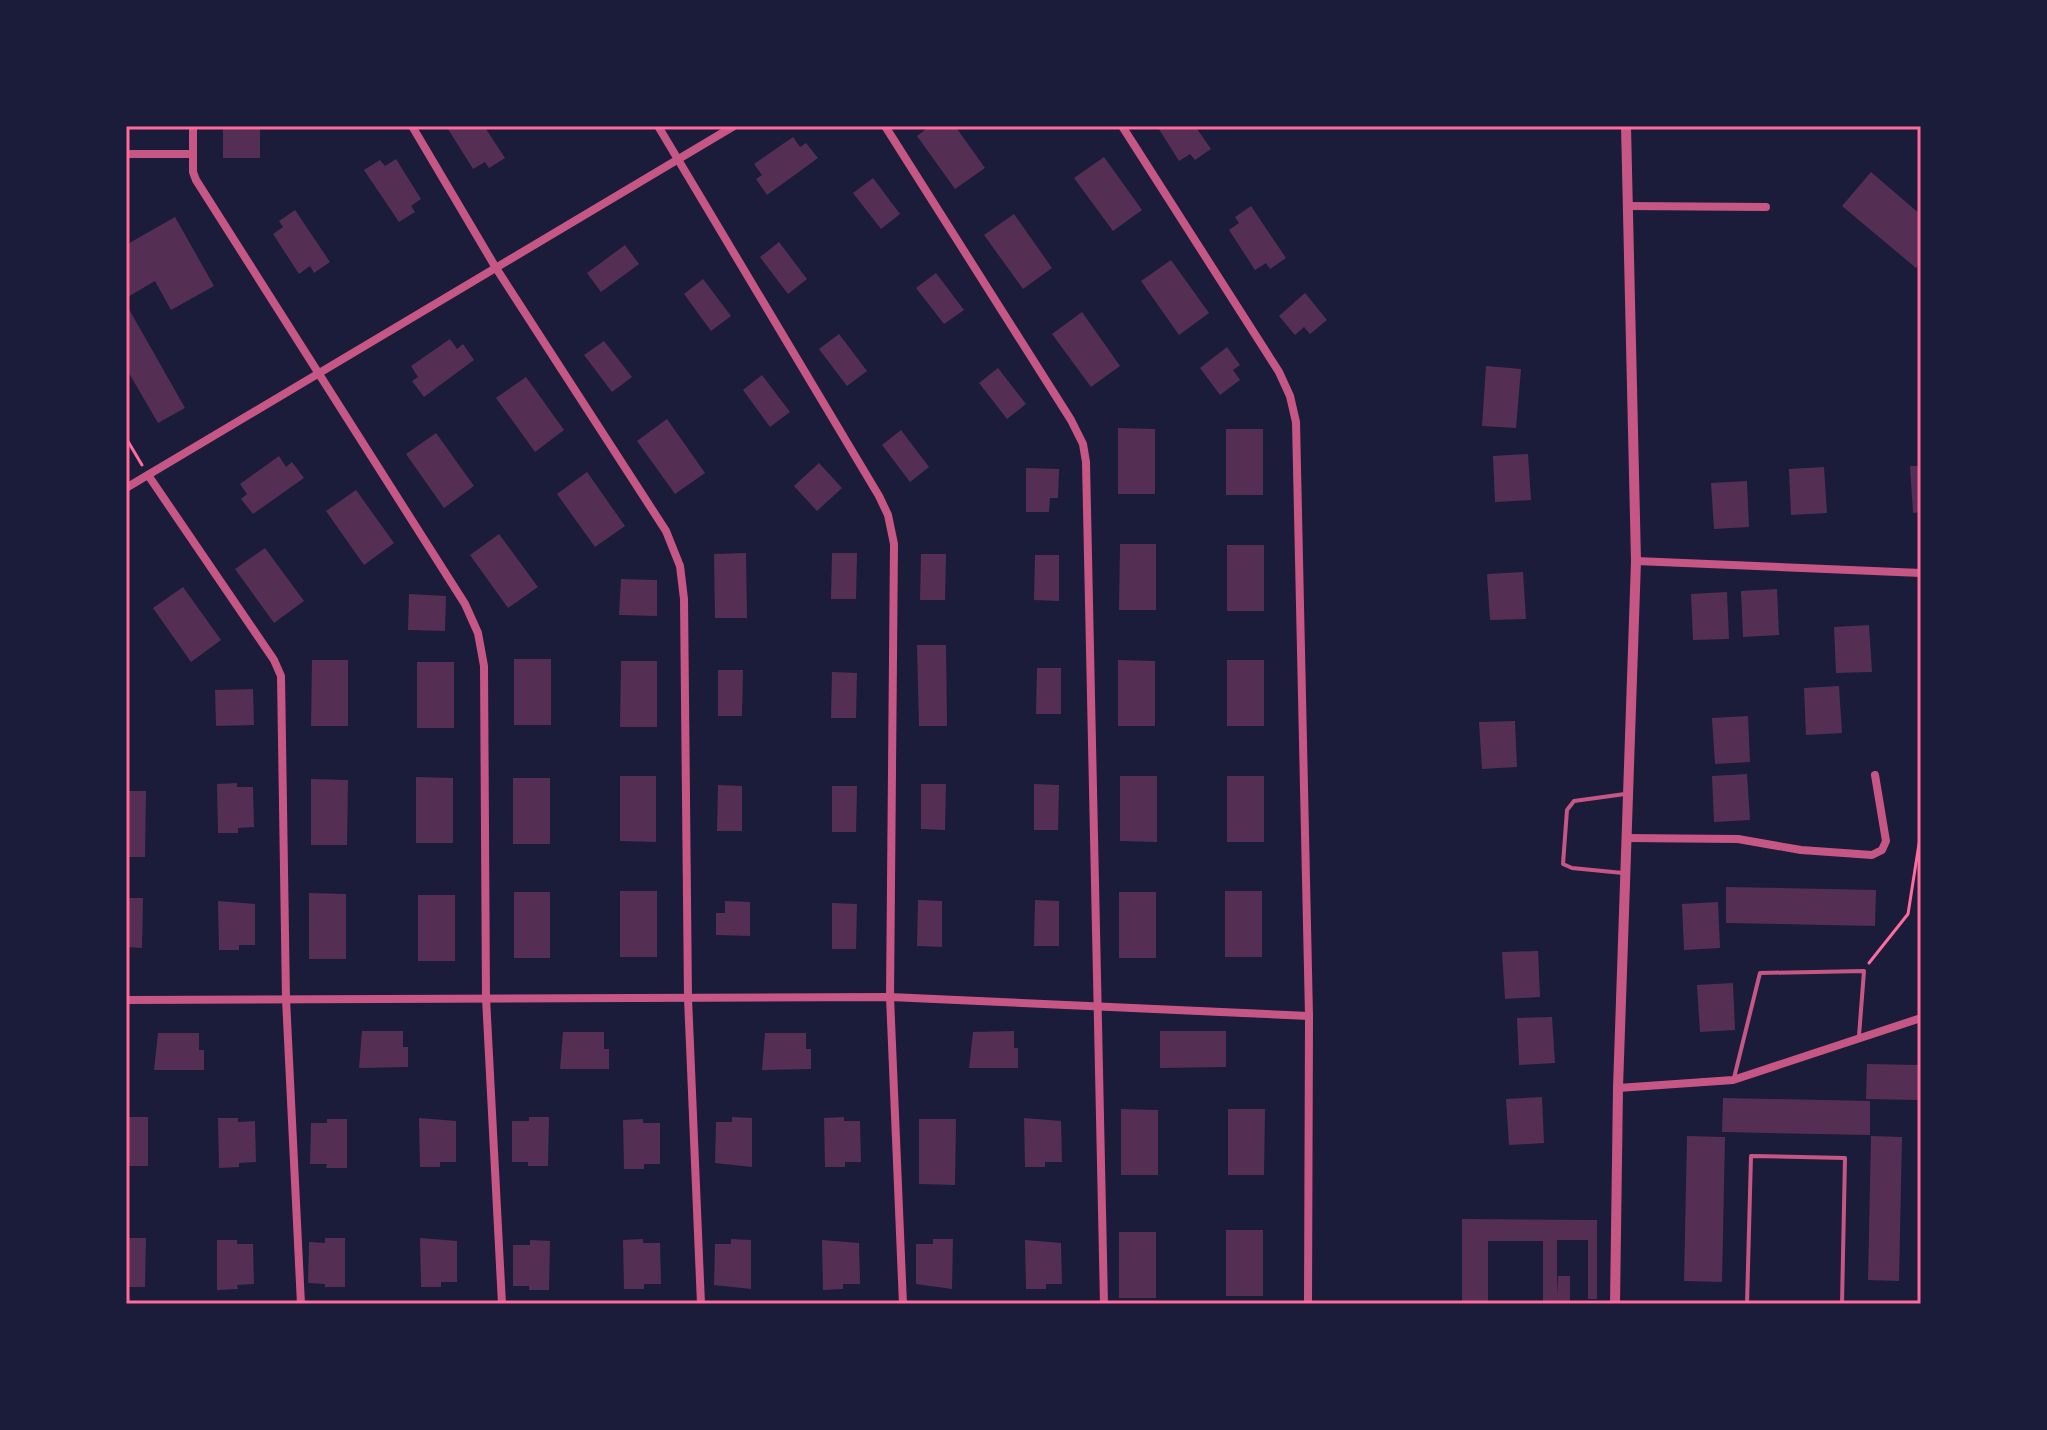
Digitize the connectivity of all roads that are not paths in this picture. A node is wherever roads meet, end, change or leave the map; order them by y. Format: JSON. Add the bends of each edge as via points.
{"nodes":[{"id":1,"x":193,"y":126,"type":"edge"},
{"id":2,"x":412,"y":126,"type":"edge"},
{"id":3,"x":658,"y":126,"type":"edge"},
{"id":4,"x":734,"y":126,"type":"edge"},
{"id":5,"x":885,"y":126,"type":"edge"},
{"id":6,"x":1122,"y":126,"type":"edge"},
{"id":7,"x":1626,"y":126,"type":"edge"},
{"id":8,"x":126,"y":154,"type":"edge"},
{"id":9,"x":193,"y":154,"type":"junction"},
{"id":10,"x":679,"y":159,"type":"junction"},
{"id":11,"x":1628,"y":206,"type":"junction"},
{"id":12,"x":1766,"y":207,"type":"dead end"},
{"id":13,"x":496,"y":268,"type":"junction"},
{"id":14,"x":317,"y":374,"type":"junction"},
{"id":15,"x":148,"y":475,"type":"junction"},
{"id":16,"x":126,"y":488,"type":"edge"},
{"id":17,"x":1636,"y":561,"type":"junction"},
{"id":18,"x":1921,"y":573,"type":"edge"},
{"id":19,"x":1875,"y":775,"type":"dead end"},
{"id":20,"x":1628,"y":794,"type":"junction"},
{"id":21,"x":1626,"y":838,"type":"junction"},
{"id":22,"x":1625,"y":873,"type":"junction"},
{"id":23,"x":890,"y":997,"type":"junction"},
{"id":24,"x":486,"y":998,"type":"junction"},
{"id":25,"x":688,"y":998,"type":"junction"},
{"id":26,"x":286,"y":999,"type":"junction"},
{"id":27,"x":126,"y":1000,"type":"edge"},
{"id":28,"x":1097,"y":1008,"type":"junction"},
{"id":29,"x":1309,"y":1016,"type":"junction"},
{"id":30,"x":1921,"y":1018,"type":"edge"},
{"id":31,"x":1859,"y":1036,"type":"junction"},
{"id":32,"x":1733,"y":1080,"type":"junction"},
{"id":33,"x":1618,"y":1088,"type":"junction"},
{"id":34,"x":301,"y":1304,"type":"edge"},
{"id":35,"x":502,"y":1304,"type":"edge"},
{"id":36,"x":701,"y":1304,"type":"edge"},
{"id":37,"x":903,"y":1304,"type":"edge"},
{"id":38,"x":1104,"y":1304,"type":"edge"},
{"id":39,"x":1308,"y":1304,"type":"edge"},
{"id":40,"x":1615,"y":1304,"type":"edge"},
{"id":41,"x":1747,"y":1304,"type":"edge"},
{"id":42,"x":1842,"y":1304,"type":"edge"}],
"edges":[{"from":1,"to":9,"type":"street"},
{"from":2,"to":13,"type":"street"},
{"from":3,"to":10,"type":"street"},
{"from":4,"to":10,"type":"street"},
{"from":5,"to":28,"type":"street","via":[[1083,444]]},
{"from":6,"to":29,"type":"street","via":[[1279,372],[1296,422]]},
{"from":7,"to":11,"type":"street"},
{"from":8,"to":9,"type":"street"},
{"from":9,"to":14,"type":"street","via":[[196,180]]},
{"from":10,"to":13,"type":"street"},
{"from":10,"to":23,"type":"street","via":[[888,515],[894,544]]},
{"from":11,"to":12,"type":"street"},
{"from":11,"to":17,"type":"street"},
{"from":13,"to":14,"type":"street"},
{"from":13,"to":25,"type":"street","via":[[666,531],[680,566]]},
{"from":14,"to":15,"type":"street"},
{"from":14,"to":24,"type":"street","via":[[465,604],[478,633],[484,666]]},
{"from":15,"to":16,"type":"street"},
{"from":15,"to":26,"type":"street","via":[[281,676]]},
{"from":17,"to":18,"type":"street"},
{"from":17,"to":20,"type":"street"},
{"from":19,"to":21,"type":"street","via":[[1886,841],[1872,855],[1738,839]]},
{"from":20,"to":21,"type":"street"},
{"from":20,"to":22,"type":"lane","via":[[1574,801],[1567,810],[1563,864]]},
{"from":21,"to":22,"type":"street"},
{"from":22,"to":33,"type":"street"},
{"from":23,"to":25,"type":"street"},
{"from":23,"to":28,"type":"street"},
{"from":23,"to":37,"type":"street"},
{"from":24,"to":25,"type":"street"},
{"from":24,"to":26,"type":"street"},
{"from":24,"to":35,"type":"street"},
{"from":25,"to":36,"type":"street"},
{"from":26,"to":27,"type":"street"},
{"from":26,"to":34,"type":"street"},
{"from":28,"to":29,"type":"street"},
{"from":28,"to":38,"type":"street"},
{"from":29,"to":39,"type":"street"},
{"from":30,"to":31,"type":"street"},
{"from":31,"to":32,"type":"street"},
{"from":31,"to":32,"type":"lane","via":[[1864,971],[1760,973]]},
{"from":32,"to":33,"type":"street"},
{"from":33,"to":40,"type":"street"},
{"from":41,"to":42,"type":"lane","via":[[1751,1156],[1845,1158]]}]}
